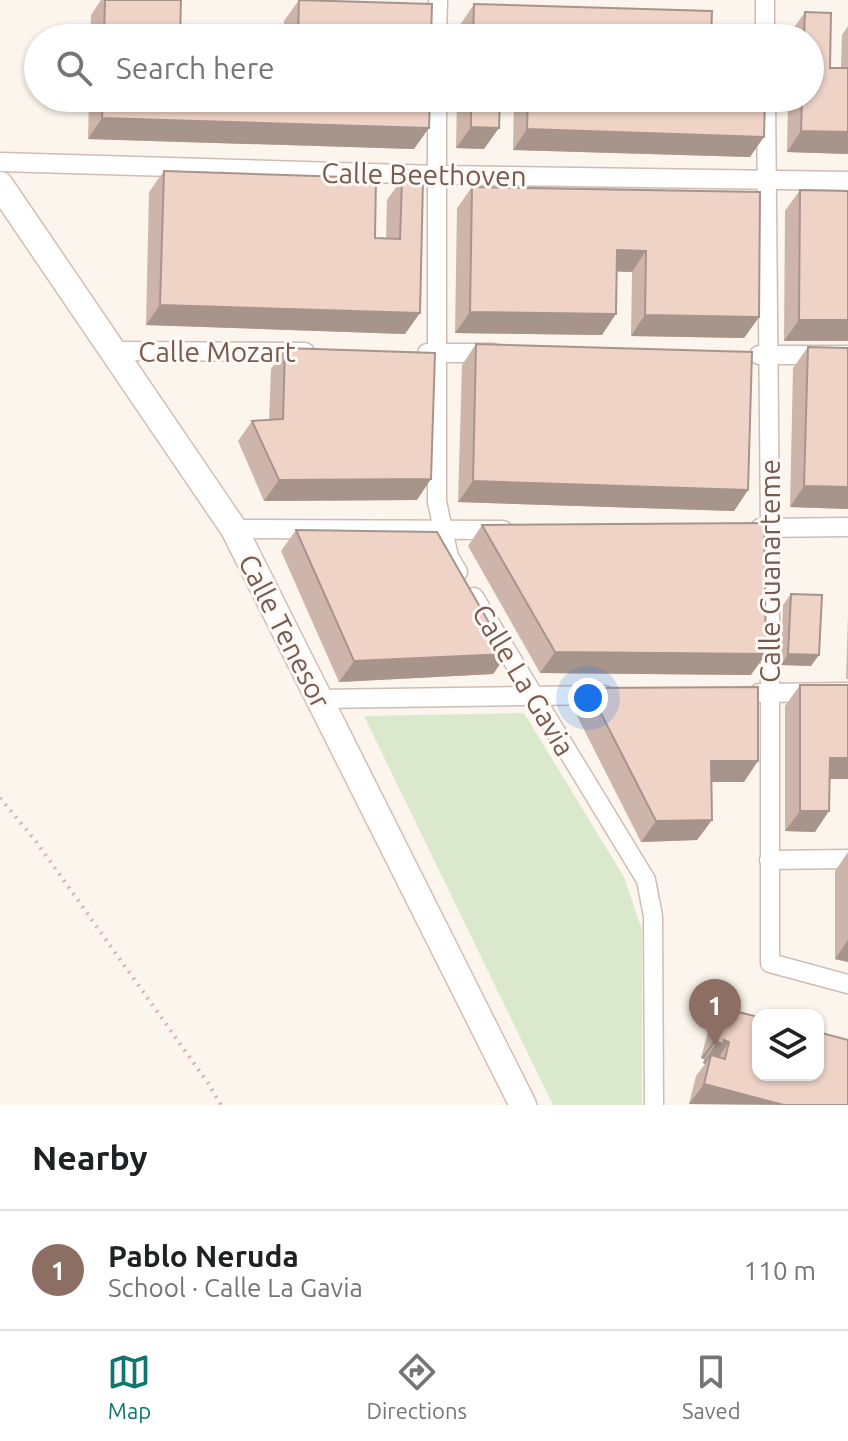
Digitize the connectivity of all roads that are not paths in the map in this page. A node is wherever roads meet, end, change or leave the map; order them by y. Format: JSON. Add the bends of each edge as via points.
{"nodes":[{"id":1,"x":438,"y":0,"type":"edge"},
{"id":2,"x":765,"y":0,"type":"edge"},
{"id":3,"x":437,"y":24,"type":"edge"},
{"id":4,"x":765,"y":24,"type":"edge"},
{"id":5,"x":437,"y":112,"type":"edge"},
{"id":6,"x":766,"y":112,"type":"edge"},
{"id":7,"x":0,"y":162,"type":"edge"},
{"id":8,"x":437,"y":175,"type":"junction"},
{"id":9,"x":767,"y":179,"type":"junction"},
{"id":10,"x":848,"y":181,"type":"edge"},
{"id":11,"x":0,"y":185,"type":"edge"},
{"id":12,"x":114,"y":351,"type":"junction"},
{"id":13,"x":330,"y":352,"type":"edge"},
{"id":14,"x":407,"y":353,"type":"edge"},
{"id":15,"x":437,"y":353,"type":"junction"},
{"id":16,"x":516,"y":353,"type":"edge"},
{"id":17,"x":737,"y":354,"type":"edge"},
{"id":18,"x":768,"y":355,"type":"junction"},
{"id":19,"x":848,"y":355,"type":"edge"},
{"id":20,"x":848,"y":527,"type":"edge"},
{"id":21,"x":739,"y":528,"type":"edge"},
{"id":22,"x":770,"y":528,"type":"junction"},
{"id":23,"x":234,"y":529,"type":"junction"},
{"id":24,"x":521,"y":530,"type":"edge"},
{"id":25,"x":443,"y":531,"type":"junction"},
{"id":26,"x":848,"y":692,"type":"edge"},
{"id":27,"x":737,"y":693,"type":"edge"},
{"id":28,"x":769,"y":693,"type":"junction"},
{"id":29,"x":628,"y":695,"type":"edge"},
{"id":30,"x":535,"y":696,"type":"junction"},
{"id":31,"x":319,"y":699,"type":"junction"},
{"id":32,"x":848,"y":859,"type":"edge"},
{"id":33,"x":769,"y":860,"type":"junction"},
{"id":34,"x":848,"y":984,"type":"edge"},
{"id":35,"x":523,"y":1105,"type":"edge"},
{"id":36,"x":654,"y":1105,"type":"edge"}],
"edges":[{"from":1,"to":3,"type":"street"},
{"from":2,"to":4,"type":"street"},
{"from":5,"to":8,"type":"street","name":"Calle La Gavia"},
{"from":6,"to":9,"type":"street","name":"Calle Guanarteme"},
{"from":7,"to":8,"type":"street","name":"Calle Beethoven"},
{"from":8,"to":9,"type":"street","name":"Calle Beethoven"},
{"from":8,"to":15,"type":"street","name":"Calle La Gavia"},
{"from":9,"to":10,"type":"street","name":"Calle Beethoven"},
{"from":9,"to":18,"type":"street","name":"Calle Guanarteme"},
{"from":11,"to":12,"type":"street","name":"Calle Tenesor"},
{"from":12,"to":13,"type":"street","name":"Calle Mozart"},
{"from":12,"to":23,"type":"street","name":"Calle Tenesor"},
{"from":14,"to":15,"type":"street"},
{"from":15,"to":16,"type":"street"},
{"from":15,"to":25,"type":"street","name":"Calle La Gavia","via":[[437,502]]},
{"from":17,"to":18,"type":"street"},
{"from":18,"to":19,"type":"street"},
{"from":18,"to":22,"type":"street","name":"Calle Guanarteme"},
{"from":20,"to":22,"type":"street"},
{"from":21,"to":22,"type":"street"},
{"from":22,"to":28,"type":"street","name":"Calle Guanarteme"},
{"from":23,"to":25,"type":"street"},
{"from":23,"to":31,"type":"street","name":"Calle Tenesor"},
{"from":24,"to":25,"type":"street"},
{"from":25,"to":30,"type":"street","name":"Calle La Gavia","via":[[449,557]]},
{"from":26,"to":28,"type":"street"},
{"from":27,"to":28,"type":"street"},
{"from":28,"to":33,"type":"street","name":"Calle Guanarteme"},
{"from":29,"to":30,"type":"street"},
{"from":30,"to":31,"type":"street"},
{"from":30,"to":36,"type":"street","name":"Calle La Gavia","via":[[646,880],[653,916]]},
{"from":31,"to":35,"type":"street","name":"Calle Tenesor"},
{"from":32,"to":33,"type":"street"},
{"from":33,"to":34,"type":"street","name":"Calle Guanarteme","via":[[770,963]]}]}
